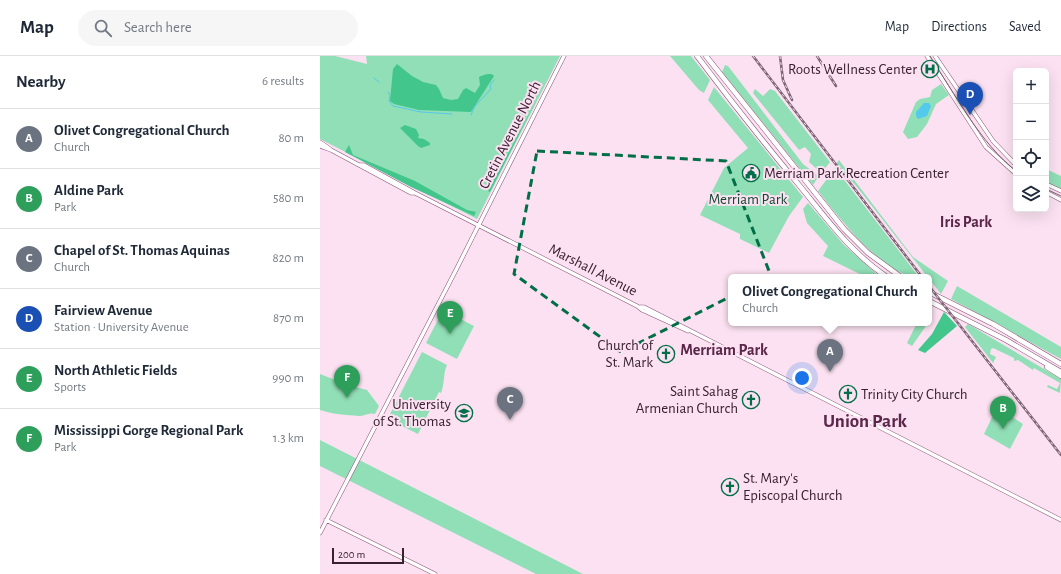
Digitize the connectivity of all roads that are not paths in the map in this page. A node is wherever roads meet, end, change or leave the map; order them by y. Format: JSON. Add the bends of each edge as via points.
{"nodes":[{"id":1,"x":564,"y":56,"type":"edge"},
{"id":2,"x":697,"y":56,"type":"edge"},
{"id":3,"x":706,"y":56,"type":"edge"},
{"id":4,"x":927,"y":56,"type":"edge"},
{"id":5,"x":935,"y":56,"type":"edge"},
{"id":6,"x":320,"y":142,"type":"edge"},
{"id":7,"x":320,"y":146,"type":"edge"},
{"id":8,"x":331,"y":150,"type":"junction"},
{"id":9,"x":1013,"y":162,"type":"edge"},
{"id":10,"x":1013,"y":171,"type":"edge"},
{"id":11,"x":1049,"y":185,"type":"edge"},
{"id":12,"x":1061,"y":191,"type":"edge"},
{"id":13,"x":1049,"y":194,"type":"edge"},
{"id":14,"x":1061,"y":200,"type":"edge"},
{"id":15,"x":478,"y":225,"type":"junction"},
{"id":16,"x":883,"y":274,"type":"edge"},
{"id":17,"x":897,"y":274,"type":"edge"},
{"id":18,"x":932,"y":294,"type":"edge"},
{"id":19,"x":932,"y":302,"type":"edge"},
{"id":20,"x":989,"y":331,"type":"junction"},
{"id":21,"x":1061,"y":362,"type":"edge"},
{"id":22,"x":1061,"y":372,"type":"edge"},
{"id":23,"x":1061,"y":376,"type":"edge"},
{"id":24,"x":326,"y":520,"type":"junction"},
{"id":25,"x":1061,"y":520,"type":"edge"},
{"id":26,"x":320,"y":533,"type":"edge"},
{"id":27,"x":435,"y":574,"type":"edge"}],
"edges":[{"from":1,"to":15,"type":"main road","name":"Cretin Avenue North"},
{"from":2,"to":16,"type":"highway","via":[[838,234]]},
{"from":3,"to":17,"type":"highway","via":[[844,229],[868,253]]},
{"from":4,"to":10,"type":"main road","via":[[986,146]]},
{"from":5,"to":9,"type":"main road","via":[[993,142]]},
{"from":6,"to":8,"type":"main road","name":"Marshall Avenue"},
{"from":7,"to":8,"type":"main road","name":"Marshall Avenue"},
{"from":8,"to":15,"type":"main road","name":"Marshall Avenue"},
{"from":11,"to":12,"type":"main road"},
{"from":13,"to":14,"type":"main road"},
{"from":15,"to":24,"type":"main road","name":"Cretin Avenue North"},
{"from":15,"to":25,"type":"main road","name":"Marshall Avenue"},
{"from":18,"to":21,"type":"highway"},
{"from":19,"to":20,"type":"highway"},
{"from":20,"to":22,"type":"highway"},
{"from":20,"to":23,"type":"highway"},
{"from":24,"to":26,"type":"main road","name":"Cretin Avenue North"},
{"from":24,"to":27,"type":"main road"}]}
